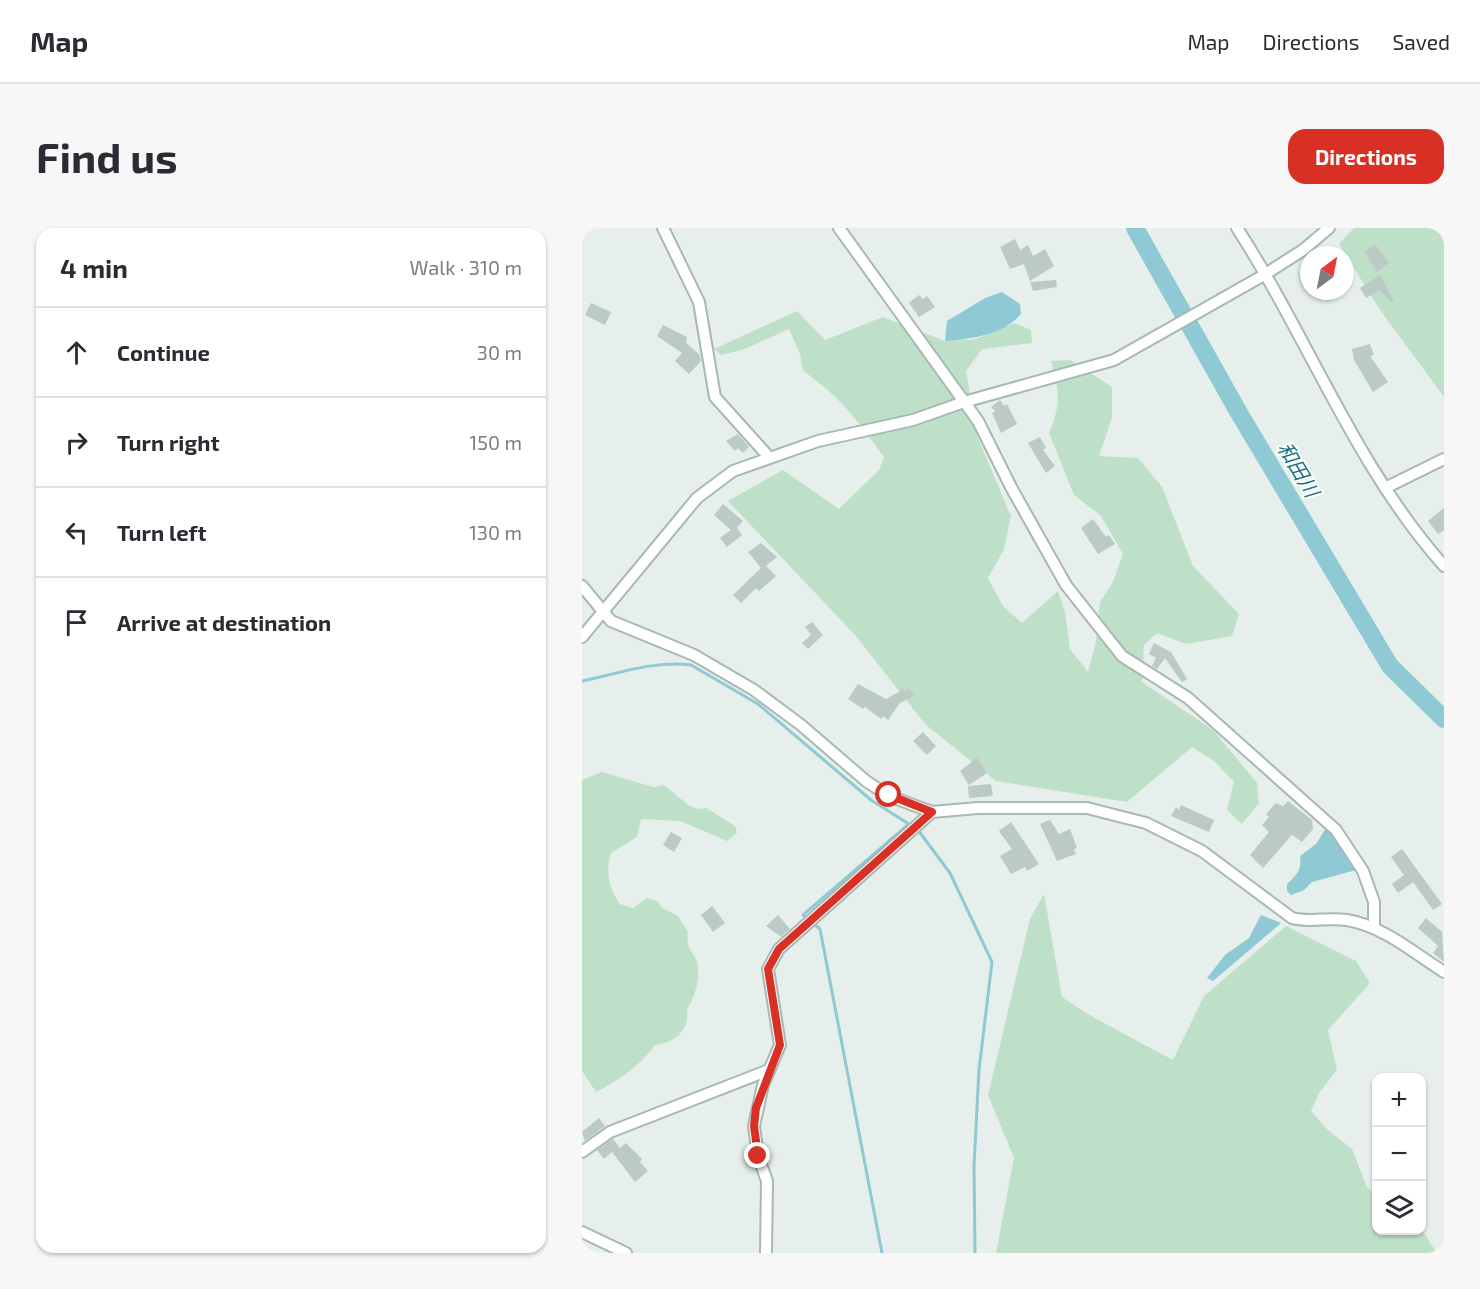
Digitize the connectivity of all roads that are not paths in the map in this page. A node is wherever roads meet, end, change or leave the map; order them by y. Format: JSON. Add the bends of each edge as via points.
{"nodes":[{"id":1,"x":663,"y":228,"type":"edge"},
{"id":2,"x":839,"y":228,"type":"edge"},
{"id":3,"x":1237,"y":228,"type":"edge"},
{"id":4,"x":1329,"y":228,"type":"edge"},
{"id":5,"x":1264,"y":275,"type":"junction"},
{"id":6,"x":964,"y":402,"type":"junction"},
{"id":7,"x":769,"y":456,"type":"junction"},
{"id":8,"x":1444,"y":459,"type":"edge"},
{"id":9,"x":1385,"y":488,"type":"junction"},
{"id":10,"x":1444,"y":566,"type":"edge"},
{"id":11,"x":582,"y":586,"type":"edge"},
{"id":12,"x":602,"y":612,"type":"junction"},
{"id":13,"x":582,"y":637,"type":"edge"},
{"id":14,"x":932,"y":812,"type":"junction"},
{"id":15,"x":1374,"y":927,"type":"junction"},
{"id":16,"x":1444,"y":972,"type":"edge"},
{"id":17,"x":768,"y":1070,"type":"junction"},
{"id":18,"x":582,"y":1152,"type":"edge"},
{"id":19,"x":582,"y":1232,"type":"edge"},
{"id":20,"x":626,"y":1253,"type":"edge"},
{"id":21,"x":766,"y":1253,"type":"edge"}],
"edges":[{"from":1,"to":7,"type":"street","via":[[699,302],[715,397]]},
{"from":2,"to":6,"type":"street"},
{"from":3,"to":5,"type":"street"},
{"from":4,"to":5,"type":"street"},
{"from":5,"to":6,"type":"street","via":[[1114,360]]},
{"from":5,"to":9,"type":"street"},
{"from":6,"to":7,"type":"street","via":[[913,420]]},
{"from":6,"to":15,"type":"street","via":[[1066,585],[1122,656],[1188,698],[1336,830],[1363,871],[1374,902]]},
{"from":7,"to":12,"type":"street","via":[[733,471],[697,498]]},
{"from":8,"to":9,"type":"street"},
{"from":9,"to":10,"type":"street"},
{"from":11,"to":12,"type":"street"},
{"from":12,"to":13,"type":"street"},
{"from":12,"to":14,"type":"street","via":[[611,621],[694,654],[754,690],[866,781]]},
{"from":14,"to":15,"type":"street","via":[[1087,808],[1116,814],[1146,823],[1202,851],[1292,918],[1347,920]]},
{"from":14,"to":17,"type":"street","via":[[772,958],[769,985],[780,1045]]},
{"from":15,"to":16,"type":"street"},
{"from":17,"to":18,"type":"street","via":[[610,1132]]},
{"from":17,"to":21,"type":"street","via":[[754,1126],[766,1181]]},
{"from":19,"to":20,"type":"street"}]}
